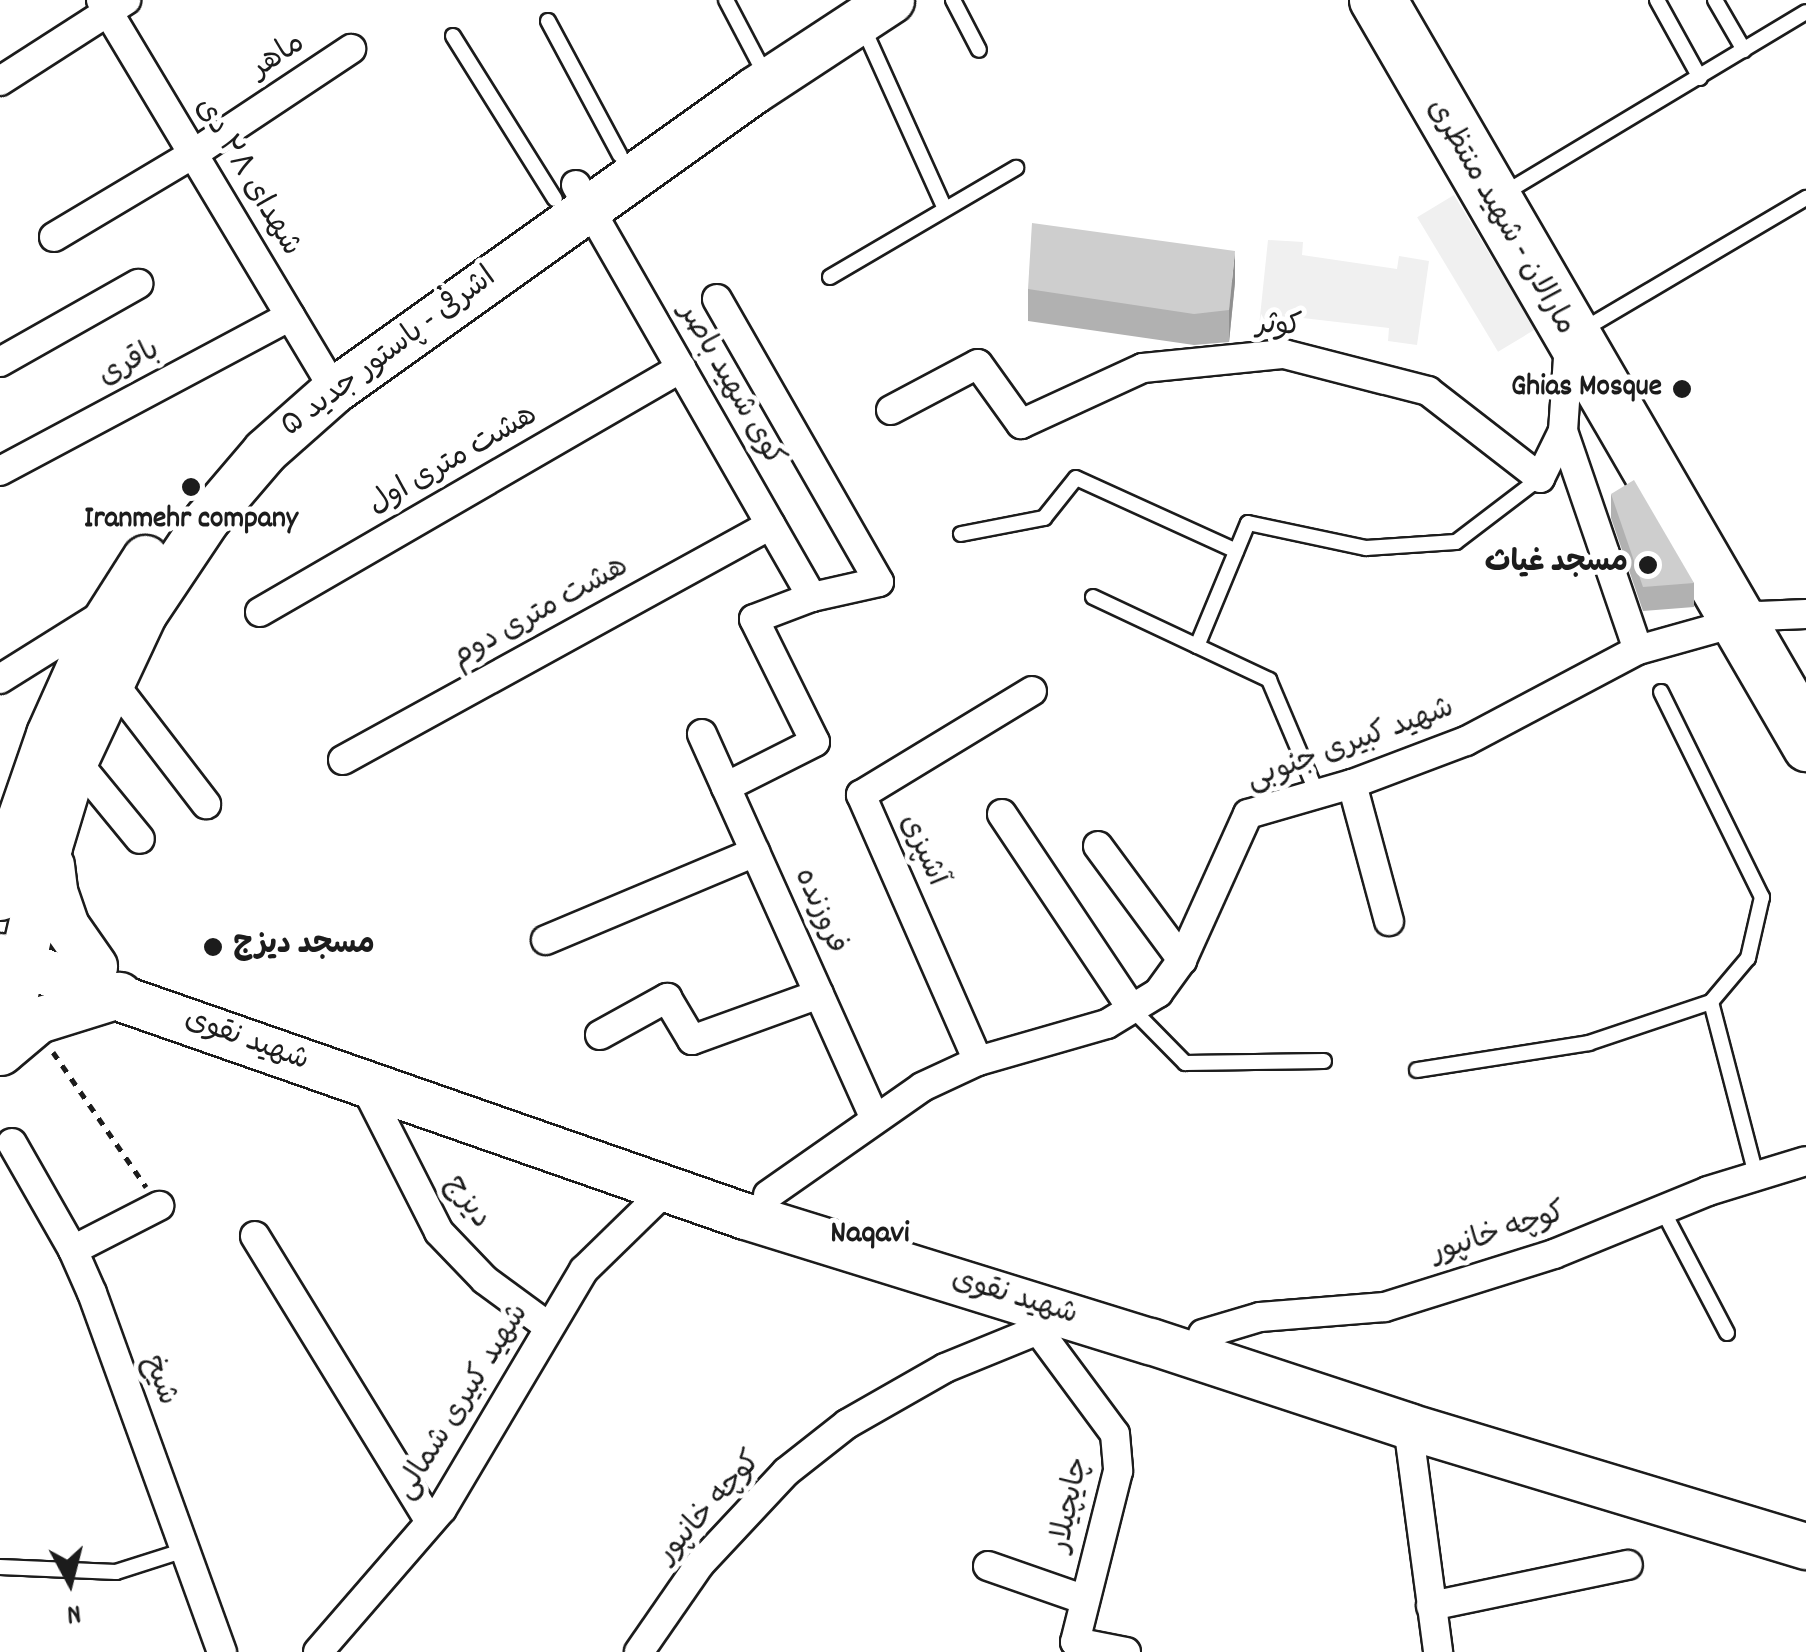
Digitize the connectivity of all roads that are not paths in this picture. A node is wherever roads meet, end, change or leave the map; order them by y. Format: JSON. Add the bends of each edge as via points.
{"nodes":[{"id":1,"x":726,"y":0,"type":"edge"},
{"id":2,"x":954,"y":0,"type":"edge"},
{"id":3,"x":1372,"y":0,"type":"edge"},
{"id":4,"x":1402,"y":0,"type":"edge"},
{"id":5,"x":1656,"y":0,"type":"edge"},
{"id":6,"x":1716,"y":0,"type":"edge"},
{"id":7,"x":112,"y":4,"type":"edge"},
{"id":8,"x":863,"y":6,"type":"edge"},
{"id":9,"x":1806,"y":12,"type":"edge"},
{"id":10,"x":548,"y":21,"type":"dead end"},
{"id":11,"x":453,"y":36,"type":"dead end"},
{"id":12,"x":351,"y":50,"type":"dead end"},
{"id":13,"x":978,"y":50,"type":"dead end"},
{"id":14,"x":1744,"y":50,"type":"junction"},
{"id":15,"x":758,"y":61,"type":"junction"},
{"id":16,"x":1700,"y":78,"type":"junction"},
{"id":17,"x":0,"y":81,"type":"edge"},
{"id":18,"x":193,"y":154,"type":"junction"},
{"id":19,"x":620,"y":155,"type":"junction"},
{"id":20,"x":1016,"y":168,"type":"dead end"},
{"id":21,"x":1500,"y":195,"type":"junction"},
{"id":22,"x":573,"y":197,"type":"junction"},
{"id":23,"x":1806,"y":198,"type":"edge"},
{"id":24,"x":944,"y":207,"type":"junction"},
{"id":25,"x":54,"y":237,"type":"dead end"},
{"id":26,"x":830,"y":277,"type":"dead end"},
{"id":27,"x":138,"y":284,"type":"dead end"},
{"id":28,"x":717,"y":299,"type":"dead end"},
{"id":29,"x":290,"y":316,"type":"junction"},
{"id":30,"x":1580,"y":332,"type":"junction"},
{"id":31,"x":0,"y":362,"type":"edge"},
{"id":32,"x":681,"y":368,"type":"junction"},
{"id":33,"x":328,"y":379,"type":"junction"},
{"id":34,"x":892,"y":410,"type":"dead end"},
{"id":35,"x":1563,"y":431,"type":"junction"},
{"id":36,"x":0,"y":471,"type":"edge"},
{"id":37,"x":1540,"y":478,"type":"junction"},
{"id":38,"x":771,"y":525,"type":"junction"},
{"id":39,"x":961,"y":534,"type":"dead end"},
{"id":40,"x":1236,"y":551,"type":"junction"},
{"id":41,"x":1093,"y":597,"type":"dead end"},
{"id":42,"x":812,"y":598,"type":"junction"},
{"id":43,"x":109,"y":611,"type":"junction"},
{"id":44,"x":260,"y":612,"type":"dead end"},
{"id":45,"x":1806,"y":614,"type":"edge"},
{"id":46,"x":1746,"y":620,"type":"junction"},
{"id":47,"x":1197,"y":646,"type":"junction"},
{"id":48,"x":1638,"y":650,"type":"junction"},
{"id":49,"x":0,"y":679,"type":"edge"},
{"id":50,"x":110,"y":679,"type":"junction"},
{"id":51,"x":1032,"y":692,"type":"dead end"},
{"id":52,"x":1660,"y":692,"type":"dead end"},
{"id":53,"x":1806,"y":697,"type":"edge"},
{"id":54,"x":702,"y":734,"type":"dead end"},
{"id":55,"x":1806,"y":748,"type":"edge"},
{"id":56,"x":75,"y":760,"type":"junction"},
{"id":57,"x":343,"y":760,"type":"dead end"},
{"id":58,"x":1352,"y":784,"type":"junction"},
{"id":59,"x":726,"y":787,"type":"junction"},
{"id":60,"x":1318,"y":793,"type":"junction"},
{"id":61,"x":206,"y":804,"type":"dead end"},
{"id":62,"x":1002,"y":814,"type":"dead end"},
{"id":63,"x":140,"y":839,"type":"dead end"},
{"id":64,"x":48,"y":846,"type":"junction"},
{"id":65,"x":1098,"y":846,"type":"dead end"},
{"id":66,"x":755,"y":852,"type":"junction"},
{"id":67,"x":0,"y":897,"type":"edge"},
{"id":68,"x":1389,"y":921,"type":"dead end"},
{"id":69,"x":546,"y":940,"type":"dead end"},
{"id":70,"x":13,"y":947,"type":"edge"},
{"id":71,"x":1182,"y":960,"type":"junction"},
{"id":72,"x":107,"y":981,"type":"junction"},
{"id":73,"x":819,"y":994,"type":"junction"},
{"id":74,"x":1711,"y":1002,"type":"junction"},
{"id":75,"x":1132,"y":1009,"type":"junction"},
{"id":76,"x":600,"y":1034,"type":"dead end"},
{"id":77,"x":15,"y":1047,"type":"edge"},
{"id":78,"x":978,"y":1061,"type":"junction"},
{"id":79,"x":1324,"y":1061,"type":"dead end"},
{"id":80,"x":1417,"y":1070,"type":"dead end"},
{"id":81,"x":365,"y":1086,"type":"junction"},
{"id":82,"x":874,"y":1117,"type":"junction"},
{"id":83,"x":12,"y":1143,"type":"dead end"},
{"id":84,"x":1806,"y":1161,"type":"edge"},
{"id":85,"x":1756,"y":1175,"type":"junction"},
{"id":86,"x":667,"y":1189,"type":"junction"},
{"id":87,"x":768,"y":1195,"type":"junction"},
{"id":88,"x":158,"y":1206,"type":"road end"},
{"id":89,"x":1662,"y":1210,"type":"junction"},
{"id":90,"x":255,"y":1236,"type":"dead end"},
{"id":91,"x":74,"y":1250,"type":"junction"},
{"id":92,"x":1049,"y":1321,"type":"junction"},
{"id":93,"x":549,"y":1327,"type":"junction"},
{"id":94,"x":1727,"y":1333,"type":"dead end"},
{"id":95,"x":1203,"y":1334,"type":"junction"},
{"id":96,"x":1408,"y":1426,"type":"junction"},
{"id":97,"x":1806,"y":1519,"type":"edge"},
{"id":98,"x":430,"y":1522,"type":"junction"},
{"id":99,"x":1806,"y":1546,"type":"edge"},
{"id":100,"x":185,"y":1550,"type":"junction"},
{"id":101,"x":1628,"y":1565,"type":"dead end"},
{"id":102,"x":988,"y":1566,"type":"dead end"},
{"id":103,"x":0,"y":1567,"type":"edge"},
{"id":104,"x":1083,"y":1599,"type":"junction"},
{"id":105,"x":1431,"y":1606,"type":"junction"},
{"id":106,"x":222,"y":1652,"type":"edge"},
{"id":107,"x":318,"y":1652,"type":"edge"},
{"id":108,"x":639,"y":1652,"type":"edge"},
{"id":109,"x":1126,"y":1652,"type":"edge"},
{"id":110,"x":1438,"y":1652,"type":"edge"}],
"edges":[{"from":1,"to":15,"type":"lane"},
{"from":2,"to":13,"type":"lane"},
{"from":3,"to":21,"type":"main road","name":"مارالان - شهید منتظری"},
{"from":4,"to":21,"type":"lane","name":"مارالان - شهید منتظری"},
{"from":5,"to":16,"type":"lane"},
{"from":6,"to":14,"type":"lane"},
{"from":7,"to":17,"type":"street"},
{"from":7,"to":18,"type":"street","name":"شهدای ۲۸ دی"},
{"from":8,"to":15,"type":"main road","name":"اشرفی - پاستور جدید ۵"},
{"from":8,"to":22,"type":"main road","name":"اشرفی - پاستور جدید ۵","via":[[754,90]]},
{"from":8,"to":24,"type":"lane"},
{"from":9,"to":14,"type":"lane"},
{"from":10,"to":19,"type":"lane"},
{"from":11,"to":22,"type":"lane"},
{"from":12,"to":18,"type":"street","name":"ماهر"},
{"from":14,"to":16,"type":"lane"},
{"from":15,"to":19,"type":"main road","name":"اشرفی - پاستور جدید ۵"},
{"from":16,"to":21,"type":"lane"},
{"from":18,"to":25,"type":"street","name":"ماهر"},
{"from":18,"to":29,"type":"street","name":"شهدای ۲۸ دی"},
{"from":19,"to":22,"type":"main road","name":"اشرفی - پاستور جدید ۵"},
{"from":20,"to":24,"type":"lane"},
{"from":21,"to":30,"type":"main road","name":"مارالان - شهید منتظری"},
{"from":22,"to":32,"type":"street","name":"کوی شهید باصر"},
{"from":22,"to":33,"type":"main road","name":"اشرفی - پاستور جدید ۵","via":[[382,317]]},
{"from":23,"to":30,"type":"lane"},
{"from":24,"to":26,"type":"lane"},
{"from":27,"to":31,"type":"street"},
{"from":28,"to":42,"type":"street","via":[[880,582]]},
{"from":29,"to":33,"type":"street","name":"شهدای ۲۸ دی"},
{"from":29,"to":36,"type":"street","name":"باقری"},
{"from":30,"to":35,"type":"street"},
{"from":30,"to":46,"type":"main road","name":"مارالان - شهید منتظری"},
{"from":32,"to":38,"type":"street","name":"کوی شهید باصر"},
{"from":32,"to":44,"type":"street","name":"هشت متری اول"},
{"from":33,"to":43,"type":"main road","name":"اشرفی - پاستور جدید ۵","via":[[252,424],[174,516]]},
{"from":33,"to":50,"type":"main road","name":"اشرفی - پاستور جدید ۵","via":[[207,519],[144,613]]},
{"from":34,"to":37,"type":"street","name":"کوثر","via":[[978,364],[1021,424],[1143,368],[1284,354],[1428,391]]},
{"from":35,"to":37,"type":"street"},
{"from":35,"to":48,"type":"street"},
{"from":37,"to":40,"type":"lane","via":[[1456,542],[1366,548],[1248,522]]},
{"from":38,"to":42,"type":"street","name":"کوی شهید باصر"},
{"from":38,"to":57,"type":"street","name":"هشت متری دوم"},
{"from":39,"to":40,"type":"lane","via":[[1044,518],[1076,478]]},
{"from":40,"to":47,"type":"lane"},
{"from":41,"to":47,"type":"lane"},
{"from":42,"to":59,"type":"street","via":[[754,619],[814,742]]},
{"from":43,"to":49,"type":"street"},
{"from":43,"to":67,"type":"main road","name":"اشرفی - پاستور جدید ۵","via":[[49,734],[10,844]]},
{"from":45,"to":46,"type":"street","name":"شهید کبیری جنوبی"},
{"from":46,"to":48,"type":"street","name":"شهید کبیری جنوبی"},
{"from":46,"to":53,"type":"lane","name":"مارالان - شهید منتظری"},
{"from":46,"to":55,"type":"main road","name":"مارالان - شهید منتظری"},
{"from":47,"to":60,"type":"lane","via":[[1269,680]]},
{"from":48,"to":58,"type":"street","name":"شهید کبیری جنوبی","via":[[1466,741]]},
{"from":50,"to":56,"type":"main road","name":"اشرفی - پاستور جدید ۵"},
{"from":50,"to":61,"type":"street"},
{"from":51,"to":78,"type":"street","name":"آشپزی","via":[[861,795]]},
{"from":52,"to":74,"type":"lane","via":[[1762,897],[1748,958]]},
{"from":54,"to":59,"type":"street","name":"فروزنده"},
{"from":56,"to":63,"type":"street"},
{"from":56,"to":64,"type":"main road","name":"اشرفی - پاستور جدید ۵"},
{"from":58,"to":60,"type":"street","name":"شهید کبیری جنوبی"},
{"from":58,"to":68,"type":"street"},
{"from":59,"to":66,"type":"street","name":"فروزنده"},
{"from":60,"to":71,"type":"street","name":"شهید کبیری جنوبی","via":[[1248,814]]},
{"from":62,"to":75,"type":"street"},
{"from":64,"to":70,"type":"main road","name":"اشرفی - پاستور جدید ۵"},
{"from":64,"to":72,"type":"main road","via":[[66,926]]},
{"from":65,"to":71,"type":"street"},
{"from":66,"to":69,"type":"street"},
{"from":66,"to":73,"type":"street","name":"فروزنده"},
{"from":70,"to":72,"type":"main road","name":"شهید نقوی"},
{"from":70,"to":77,"type":"main road","name":"اشرفی - پاستور جدید ۵"},
{"from":71,"to":75,"type":"street","name":"شهید کبیری جنوبی","via":[[1158,993]]},
{"from":72,"to":77,"type":"main road","via":[[38,1020]]},
{"from":72,"to":81,"type":"main road","name":"شهید نقوی"},
{"from":72,"to":87,"type":"main road","name":"شهید نقوی","via":[[281,1030]]},
{"from":73,"to":76,"type":"street","via":[[692,1040],[668,998]]},
{"from":73,"to":82,"type":"street","name":"فروزنده"},
{"from":74,"to":80,"type":"lane","via":[[1588,1044]]},
{"from":74,"to":85,"type":"lane"},
{"from":75,"to":78,"type":"street","name":"شهید کبیری جنوبی","via":[[1107,1024]]},
{"from":75,"to":79,"type":"lane","via":[[1185,1063]]},
{"from":78,"to":82,"type":"street","name":"شهید کبیری جنوبی"},
{"from":81,"to":86,"type":"main road","name":"شهید نقوی"},
{"from":81,"to":93,"type":"street","name":"دیزج","via":[[439,1232],[485,1280]]},
{"from":82,"to":87,"type":"street","name":"شهید کبیری جنوبی"},
{"from":83,"to":91,"type":"street","name":"شیخ"},
{"from":84,"to":85,"type":"street","name":"کوچه خانپور"},
{"from":85,"to":89,"type":"street","name":"کوچه خانپور"},
{"from":86,"to":92,"type":"main road","name":"شهید نقوی"},
{"from":86,"to":93,"type":"street","name":"شهید کبیری شمالی","via":[[584,1270]]},
{"from":87,"to":95,"type":"main road","name":"شهید نقوی"},
{"from":88,"to":91,"type":"street"},
{"from":89,"to":94,"type":"lane"},
{"from":89,"to":95,"type":"street","name":"کوچه خانپور","via":[[1554,1254],[1385,1307],[1260,1316]]},
{"from":90,"to":98,"type":"street"},
{"from":91,"to":100,"type":"street","name":"شیخ"},
{"from":92,"to":96,"type":"main road","name":"شهید نقوی"},
{"from":92,"to":104,"type":"street","name":"چایچیلار","via":[[1115,1434],[1118,1471]]},
{"from":92,"to":108,"type":"street","name":"کوچه خانپور","via":[[945,1368],[847,1424],[786,1472],[700,1564]]},
{"from":93,"to":98,"type":"street","name":"شهید کبیری شمالی","via":[[502,1415]]},
{"from":95,"to":97,"type":"main road","name":"شهید نقوی"},
{"from":96,"to":99,"type":"main road","name":"شهید نقوی"},
{"from":96,"to":105,"type":"street"},
{"from":98,"to":107,"type":"street","name":"شهید کبیری شمالی"},
{"from":100,"to":103,"type":"lane","via":[[116,1572]]},
{"from":100,"to":106,"type":"street","name":"شیخ"},
{"from":101,"to":105,"type":"street"},
{"from":102,"to":104,"type":"street","name":"چایچیلار"},
{"from":104,"to":109,"type":"street","name":"چایچیلار","via":[[1076,1642]]},
{"from":105,"to":110,"type":"street"}]}
